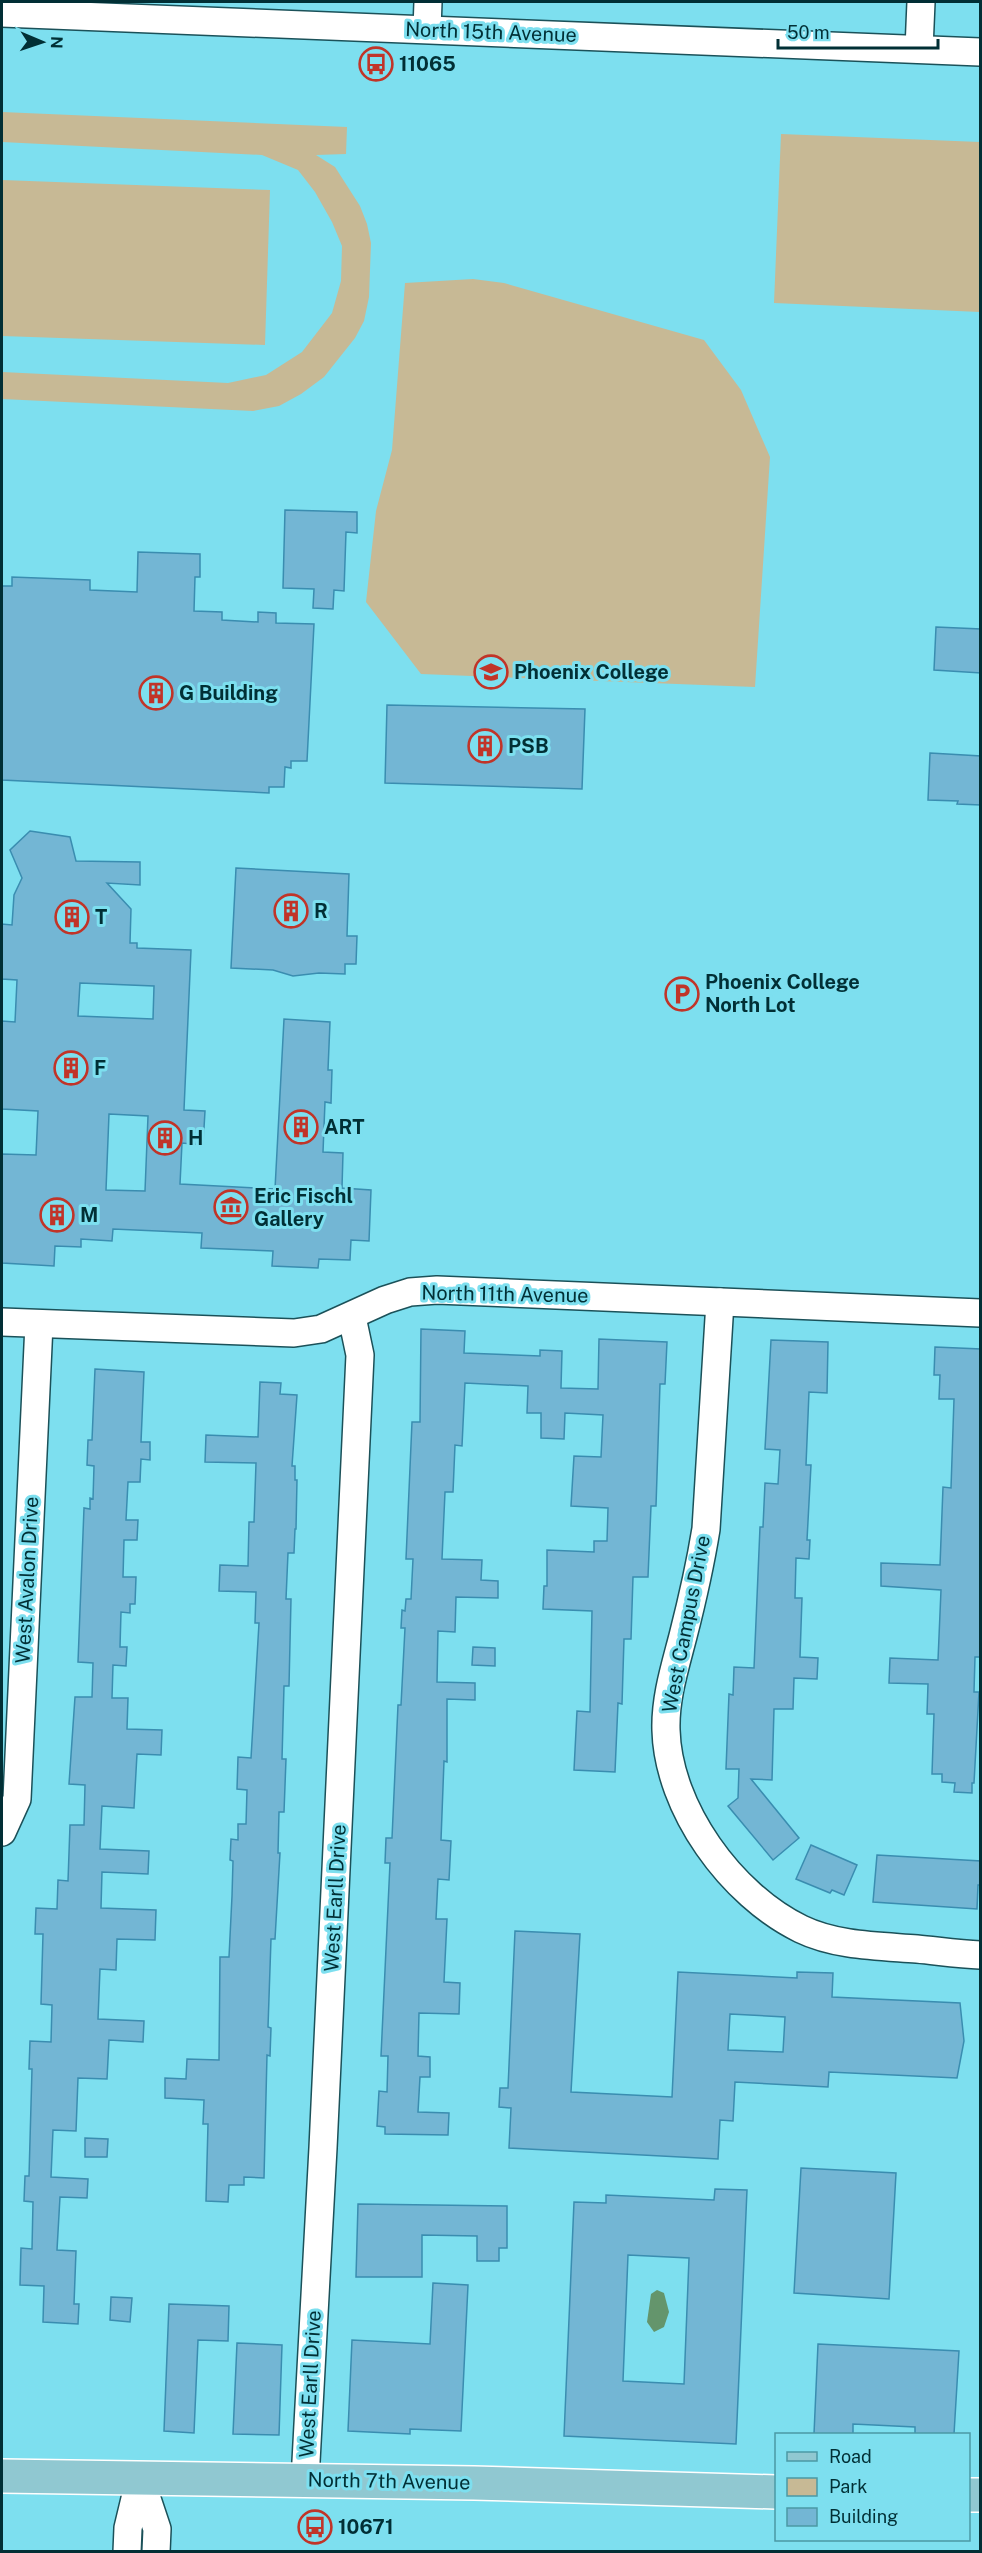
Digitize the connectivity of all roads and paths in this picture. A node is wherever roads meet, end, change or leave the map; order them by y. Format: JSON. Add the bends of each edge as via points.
{"nodes":[{"id":1,"x":428,"y":2,"type":"edge"},
{"id":2,"x":921,"y":2,"type":"edge"},
{"id":3,"x":2,"y":13,"type":"edge"},
{"id":4,"x":427,"y":29,"type":"junction"},
{"id":5,"x":919,"y":49,"type":"junction"},
{"id":6,"x":981,"y":52,"type":"edge"},
{"id":7,"x":720,"y":1302,"type":"junction"},
{"id":8,"x":981,"y":1313,"type":"edge"},
{"id":9,"x":352,"y":1317,"type":"junction"},
{"id":10,"x":2,"y":1322,"type":"edge"},
{"id":11,"x":39,"y":1324,"type":"junction"},
{"id":12,"x":2,"y":1832,"type":"edge"},
{"id":13,"x":981,"y":1955,"type":"edge"},
{"id":14,"x":2,"y":2476,"type":"edge"},
{"id":15,"x":140,"y":2478,"type":"junction"},
{"id":16,"x":305,"y":2480,"type":"junction"},
{"id":17,"x":775,"y":2492,"type":"edge"},
{"id":18,"x":128,"y":2552,"type":"edge"},
{"id":19,"x":156,"y":2552,"type":"edge"}],
"edges":[{"from":1,"to":4,"type":"street"},
{"from":2,"to":5,"type":"street"},
{"from":3,"to":4,"type":"street","name":"North 15th Avenue"},
{"from":4,"to":5,"type":"street","name":"North 15th Avenue"},
{"from":5,"to":6,"type":"street","name":"North 15th Avenue"},
{"from":7,"to":8,"type":"street","name":"North 11th Avenue"},
{"from":7,"to":9,"type":"street","name":"North 11th Avenue","via":[[437,1290],[410,1292]]},
{"from":7,"to":13,"type":"street","name":"West Campus Drive","via":[[705,1529],[669,1694],[666,1731],[672,1767],[693,1823],[738,1884],[801,1929],[872,1947]]},
{"from":9,"to":11,"type":"street","name":"North 11th Avenue","via":[[321,1329],[294,1333]]},
{"from":9,"to":16,"type":"street","name":"West Earll Drive","via":[[360,1355]]},
{"from":10,"to":11,"type":"street","name":"North 11th Avenue"},
{"from":11,"to":12,"type":"street","name":"West Avalon Drive","via":[[17,1799]]},
{"from":14,"to":15,"type":"main road","name":"North 7th Avenue"},
{"from":15,"to":16,"type":"main road","name":"North 7th Avenue"},
{"from":15,"to":18,"type":"street","via":[[128,2528]]},
{"from":15,"to":19,"type":"street","via":[[157,2529]]},
{"from":16,"to":17,"type":"main road","name":"North 7th Avenue"}]}
